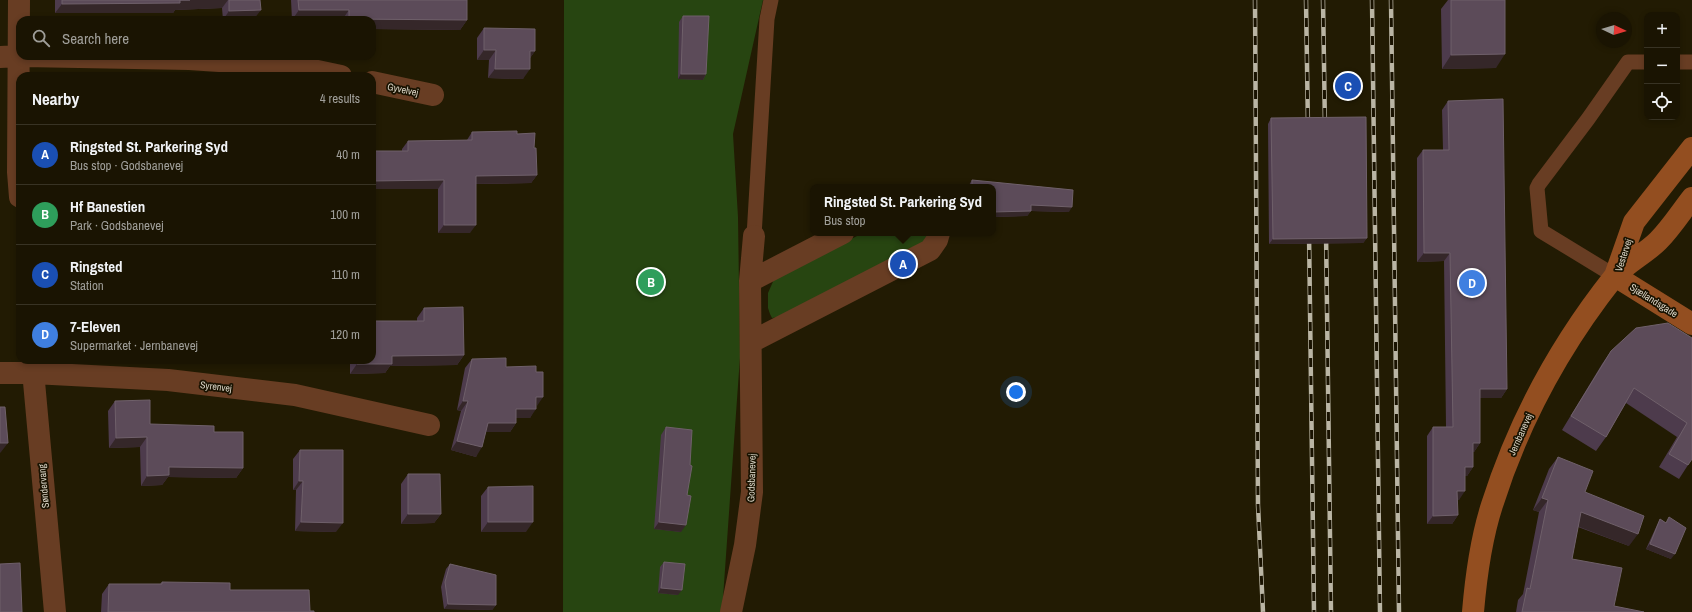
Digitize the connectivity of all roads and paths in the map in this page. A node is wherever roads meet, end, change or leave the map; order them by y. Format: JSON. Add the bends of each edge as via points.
{"nodes":[{"id":1,"x":19,"y":0,"type":"edge"},
{"id":2,"x":771,"y":0,"type":"edge"},
{"id":3,"x":18,"y":16,"type":"edge"},
{"id":4,"x":16,"y":60,"type":"edge"},
{"id":5,"x":204,"y":60,"type":"edge"},
{"id":6,"x":1644,"y":62,"type":"edge"},
{"id":7,"x":1680,"y":62,"type":"edge"},
{"id":8,"x":1692,"y":62,"type":"edge"},
{"id":9,"x":16,"y":72,"type":"edge"},
{"id":10,"x":322,"y":72,"type":"edge"},
{"id":11,"x":376,"y":83,"type":"edge"},
{"id":12,"x":433,"y":95,"type":"dead end"},
{"id":13,"x":1692,"y":148,"type":"edge"},
{"id":14,"x":1692,"y":198,"type":"edge"},
{"id":15,"x":754,"y":236,"type":"joint"},
{"id":16,"x":837,"y":236,"type":"edge"},
{"id":17,"x":938,"y":236,"type":"edge"},
{"id":18,"x":1615,"y":276,"type":"junction"},
{"id":19,"x":750,"y":281,"type":"junction"},
{"id":20,"x":1692,"y":324,"type":"edge"},
{"id":21,"x":751,"y":342,"type":"junction"},
{"id":22,"x":32,"y":367,"type":"edge"},
{"id":23,"x":0,"y":373,"type":"edge"},
{"id":24,"x":429,"y":426,"type":"dead end"},
{"id":25,"x":55,"y":612,"type":"edge"},
{"id":26,"x":730,"y":612,"type":"edge"},
{"id":27,"x":1473,"y":612,"type":"edge"}],
"edges":[{"from":1,"to":3,"type":"street"},
{"from":2,"to":15,"type":"lane","via":[[766,19]]},
{"from":4,"to":9,"type":"street"},
{"from":5,"to":10,"type":"street","via":[[294,66]]},
{"from":6,"to":18,"type":"lane","via":[[1628,62],[1537,188],[1541,231]]},
{"from":7,"to":8,"type":"lane"},
{"from":11,"to":12,"type":"street","name":"Gyvelvej"},
{"from":13,"to":18,"type":"main road","name":"Vestervej","via":[[1634,222]]},
{"from":14,"to":18,"type":"main road","name":"Vestervej","via":[[1658,240]]},
{"from":15,"to":19,"type":"street","name":"Godsbanevej"},
{"from":16,"to":19,"type":"street"},
{"from":17,"to":21,"type":"street","via":[[930,250]]},
{"from":18,"to":20,"type":"main road","name":"Sjællandsgade"},
{"from":18,"to":27,"type":"main road","name":"Jernbanevej","via":[[1570,336],[1520,431],[1492,506],[1481,549]]},
{"from":19,"to":21,"type":"street","name":"Godsbanevej"},
{"from":21,"to":26,"type":"street","name":"Godsbanevej","via":[[752,492],[745,545]]},
{"from":22,"to":23,"type":"street","name":"Syrenvej"},
{"from":22,"to":24,"type":"street","name":"Syrenvej","via":[[295,395]]},
{"from":22,"to":25,"type":"street","name":"Søndervang"}]}
